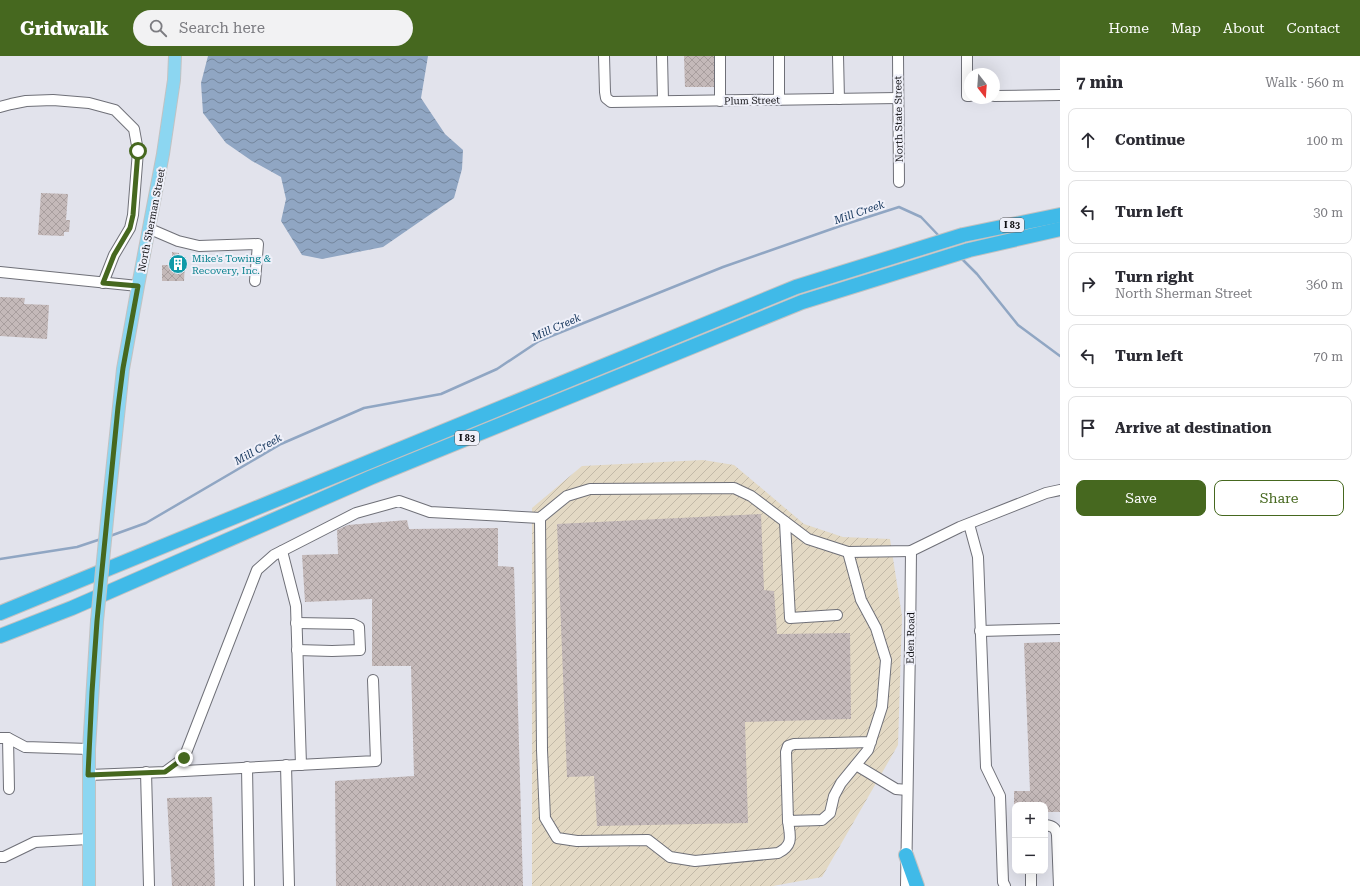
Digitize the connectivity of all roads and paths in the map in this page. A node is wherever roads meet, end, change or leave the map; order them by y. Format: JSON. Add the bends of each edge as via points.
{"nodes":[{"id":1,"x":175,"y":56,"type":"edge"},
{"id":2,"x":604,"y":56,"type":"edge"},
{"id":3,"x":662,"y":56,"type":"edge"},
{"id":4,"x":720,"y":56,"type":"edge"},
{"id":5,"x":779,"y":56,"type":"edge"},
{"id":6,"x":838,"y":56,"type":"edge"},
{"id":7,"x":898,"y":56,"type":"edge"},
{"id":8,"x":968,"y":56,"type":"edge"},
{"id":9,"x":968,"y":68,"type":"edge"},
{"id":10,"x":1060,"y":95,"type":"edge"},
{"id":11,"x":1000,"y":96,"type":"edge"},
{"id":12,"x":898,"y":98,"type":"junction"},
{"id":13,"x":839,"y":99,"type":"junction"},
{"id":14,"x":779,"y":100,"type":"junction"},
{"id":15,"x":663,"y":101,"type":"junction"},
{"id":16,"x":720,"y":101,"type":"junction"},
{"id":17,"x":0,"y":107,"type":"edge"},
{"id":18,"x":900,"y":182,"type":"dead end"},
{"id":19,"x":1060,"y":215,"type":"edge"},
{"id":20,"x":150,"y":229,"type":"junction"},
{"id":21,"x":1060,"y":229,"type":"edge"},
{"id":22,"x":0,"y":272,"type":"edge"},
{"id":23,"x":255,"y":281,"type":"dead end"},
{"id":24,"x":103,"y":283,"type":"junction"},
{"id":25,"x":138,"y":286,"type":"junction"},
{"id":26,"x":1060,"y":490,"type":"edge"},
{"id":27,"x":540,"y":518,"type":"junction"},
{"id":28,"x":785,"y":522,"type":"junction"},
{"id":29,"x":969,"y":524,"type":"junction"},
{"id":30,"x":282,"y":551,"type":"junction"},
{"id":31,"x":910,"y":551,"type":"junction"},
{"id":32,"x":848,"y":552,"type":"junction"},
{"id":33,"x":0,"y":613,"type":"edge"},
{"id":34,"x":837,"y":615,"type":"dead end"},
{"id":35,"x":296,"y":623,"type":"junction"},
{"id":36,"x":1060,"y":629,"type":"edge"},
{"id":37,"x":980,"y":631,"type":"junction"},
{"id":38,"x":0,"y":636,"type":"edge"},
{"id":39,"x":297,"y":650,"type":"junction"},
{"id":40,"x":373,"y":680,"type":"dead end"},
{"id":41,"x":4,"y":738,"type":"edge"},
{"id":42,"x":871,"y":742,"type":"junction"},
{"id":43,"x":89,"y":749,"type":"junction"},
{"id":44,"x":301,"y":765,"type":"junction"},
{"id":45,"x":856,"y":765,"type":"junction"},
{"id":46,"x":286,"y":766,"type":"junction"},
{"id":47,"x":247,"y":767,"type":"junction"},
{"id":48,"x":146,"y":772,"type":"junction"},
{"id":49,"x":165,"y":772,"type":"junction"},
{"id":50,"x":88,"y":775,"type":"junction"},
{"id":51,"x":9,"y":789,"type":"dead end"},
{"id":52,"x":907,"y":790,"type":"junction"},
{"id":53,"x":788,"y":821,"type":"junction"},
{"id":54,"x":1048,"y":826,"type":"edge"},
{"id":55,"x":1058,"y":832,"type":"edge"},
{"id":56,"x":88,"y":839,"type":"junction"},
{"id":57,"x":906,"y":856,"type":"joint"},
{"id":58,"x":0,"y":857,"type":"edge"},
{"id":59,"x":1031,"y":874,"type":"edge"},
{"id":60,"x":908,"y":885,"type":"edge"},
{"id":61,"x":89,"y":886,"type":"edge"},
{"id":62,"x":149,"y":886,"type":"edge"},
{"id":63,"x":250,"y":886,"type":"edge"},
{"id":64,"x":289,"y":886,"type":"edge"},
{"id":65,"x":1005,"y":886,"type":"edge"},
{"id":66,"x":1031,"y":886,"type":"edge"},
{"id":67,"x":1059,"y":886,"type":"edge"}],
"edges":[{"from":1,"to":20,"type":"main road","name":"North Sherman Street","via":[[174,80]]},
{"from":2,"to":15,"type":"street","name":"Plum Street","via":[[605,92],[606,98],[611,102]]},
{"from":3,"to":15,"type":"street"},
{"from":4,"to":16,"type":"street"},
{"from":5,"to":14,"type":"street"},
{"from":6,"to":13,"type":"street"},
{"from":7,"to":12,"type":"street","name":"North State Street"},
{"from":8,"to":9,"type":"street"},
{"from":10,"to":11,"type":"street"},
{"from":12,"to":13,"type":"street","name":"Plum Street"},
{"from":12,"to":18,"type":"street","name":"North State Street"},
{"from":13,"to":14,"type":"street","name":"Plum Street"},
{"from":14,"to":16,"type":"street","name":"Plum Street"},
{"from":15,"to":16,"type":"street","name":"Plum Street"},
{"from":17,"to":24,"type":"street","via":[[26,101],[89,103],[115,110],[134,129],[138,151],[133,215],[130,228],[114,255]]},
{"from":19,"to":33,"type":"highway","number":"I 83","via":[[963,235],[796,288]]},
{"from":20,"to":23,"type":"street","via":[[178,242],[199,246],[258,244]]},
{"from":20,"to":25,"type":"main road","name":"North Sherman Street"},
{"from":21,"to":38,"type":"highway","number":"I 83","via":[[969,250],[802,302],[372,477],[72,608]]},
{"from":22,"to":24,"type":"street"},
{"from":24,"to":25,"type":"street"},
{"from":25,"to":43,"type":"main road","name":"North Sherman Street","bridge":true,"via":[[123,368],[97,621]]},
{"from":26,"to":29,"type":"street","via":[[1046,493]]},
{"from":27,"to":28,"type":"street","via":[[567,496],[590,489],[734,488],[751,496]]},
{"from":27,"to":30,"type":"street","via":[[430,512],[399,501],[356,513]]},
{"from":27,"to":53,"type":"street","via":[[545,818],[557,838],[578,841],[648,840],[670,857],[696,862],[778,853],[786,849],[790,842]]},
{"from":28,"to":32,"type":"street","via":[[808,539]]},
{"from":28,"to":34,"type":"street","via":[[790,618]]},
{"from":29,"to":31,"type":"street"},
{"from":29,"to":37,"type":"street","via":[[978,557]]},
{"from":30,"to":35,"type":"street","via":[[296,606]]},
{"from":30,"to":49,"type":"street","via":[[257,570],[184,758]]},
{"from":31,"to":32,"type":"street"},
{"from":31,"to":52,"type":"street","name":"Eden Road"},
{"from":32,"to":42,"type":"street","via":[[861,600],[876,628],[886,660],[882,707]]},
{"from":35,"to":39,"type":"street"},
{"from":35,"to":39,"type":"street","via":[[353,624],[359,627],[360,650]]},
{"from":36,"to":37,"type":"street"},
{"from":37,"to":65,"type":"street","via":[[986,767],[1000,796]]},
{"from":39,"to":44,"type":"street"},
{"from":40,"to":44,"type":"street","via":[[376,761]]},
{"from":41,"to":43,"type":"street","via":[[26,747]]},
{"from":41,"to":51,"type":"street"},
{"from":42,"to":45,"type":"street"},
{"from":42,"to":53,"type":"street","via":[[788,746]]},
{"from":43,"to":50,"type":"main road","name":"North Sherman Street"},
{"from":44,"to":46,"type":"street"},
{"from":45,"to":52,"type":"street","via":[[896,789]]},
{"from":45,"to":53,"type":"street","via":[[841,783],[834,796],[830,813],[822,820]]},
{"from":46,"to":47,"type":"street"},
{"from":46,"to":64,"type":"street"},
{"from":47,"to":49,"type":"street"},
{"from":47,"to":63,"type":"street"},
{"from":48,"to":49,"type":"street"},
{"from":48,"to":50,"type":"street"},
{"from":48,"to":62,"type":"street"},
{"from":50,"to":56,"type":"main road","name":"North Sherman Street"},
{"from":52,"to":57,"type":"street","name":"Eden Road"},
{"from":54,"to":55,"type":"street","via":[[1052,826]]},
{"from":55,"to":67,"type":"street"},
{"from":56,"to":58,"type":"street","via":[[35,842]]},
{"from":56,"to":61,"type":"main road","name":"North Sherman Street"},
{"from":57,"to":60,"type":"highway"},
{"from":59,"to":66,"type":"street"}]}
